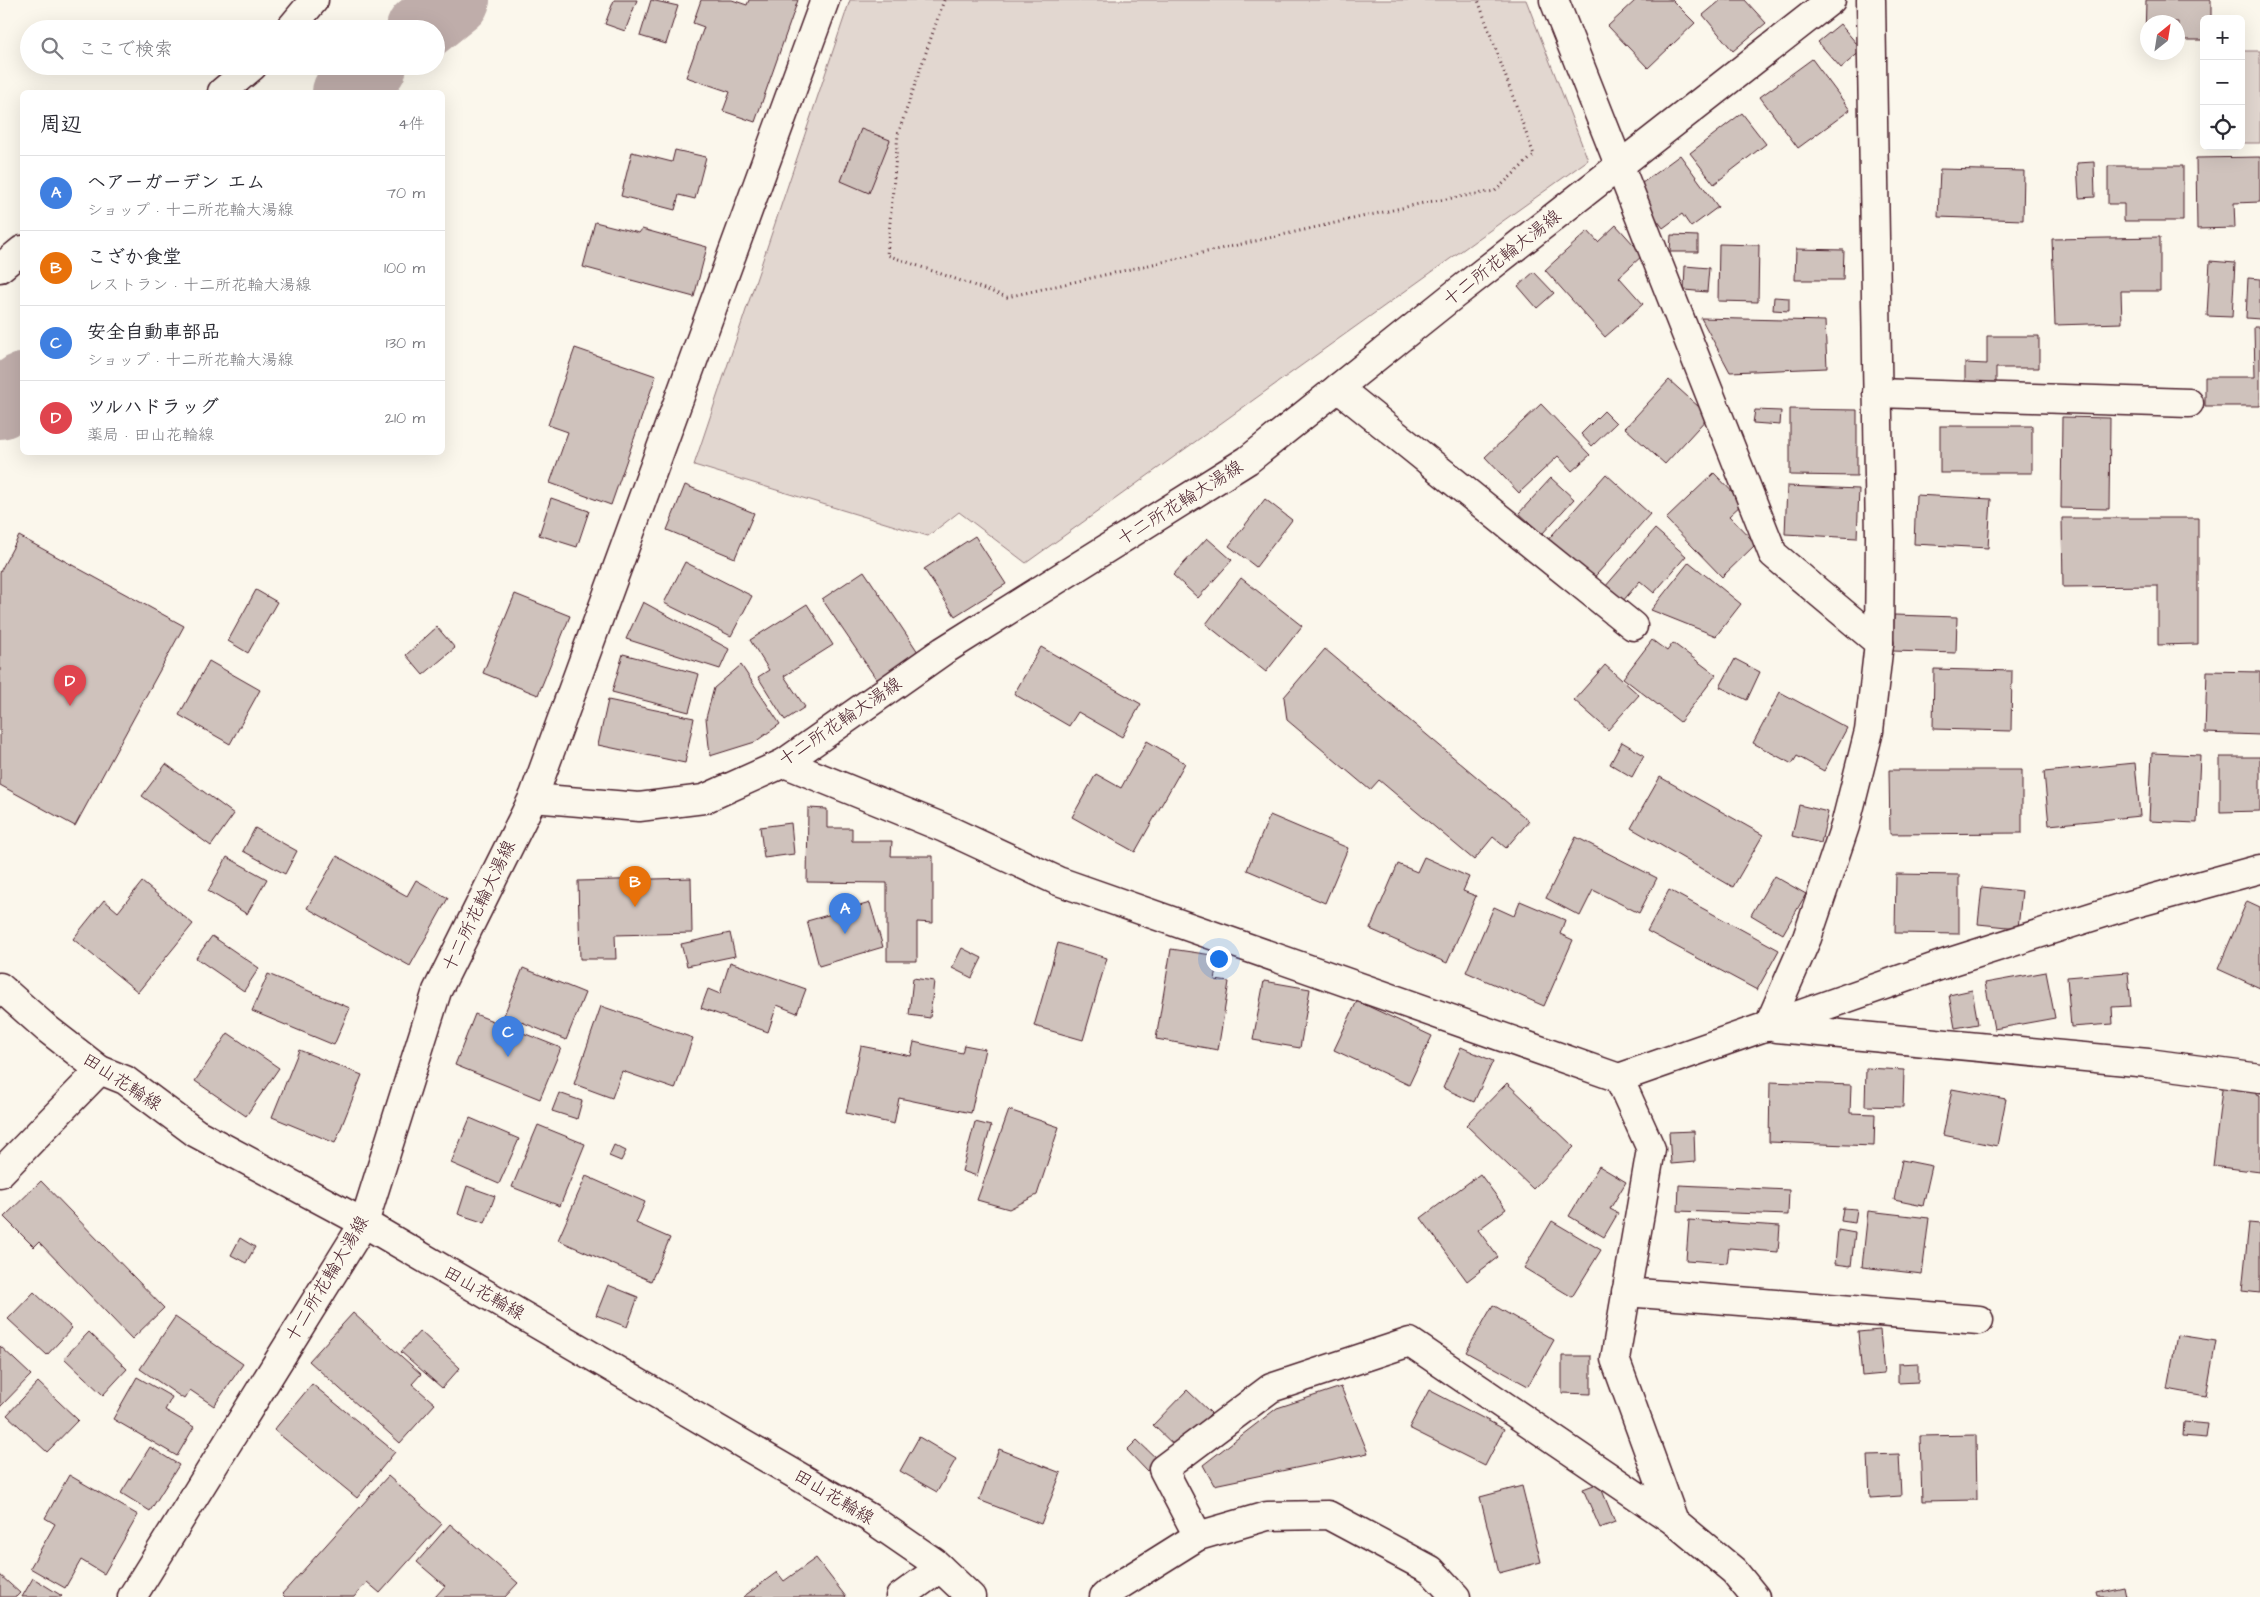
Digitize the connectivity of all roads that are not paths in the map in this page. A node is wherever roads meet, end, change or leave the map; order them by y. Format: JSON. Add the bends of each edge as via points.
{"nodes":[{"id":1,"x":314,"y":0,"type":"edge"},
{"id":2,"x":825,"y":0,"type":"edge"},
{"id":3,"x":1554,"y":0,"type":"edge"},
{"id":4,"x":1832,"y":0,"type":"edge"},
{"id":5,"x":1871,"y":0,"type":"edge"},
{"id":6,"x":297,"y":20,"type":"edge"},
{"id":7,"x":242,"y":75,"type":"edge"},
{"id":8,"x":224,"y":90,"type":"edge"},
{"id":9,"x":1621,"y":164,"type":"junction"},
{"id":10,"x":1338,"y":388,"type":"junction"},
{"id":11,"x":1877,"y":393,"type":"junction"},
{"id":12,"x":2189,"y":403,"type":"dead end"},
{"id":13,"x":1633,"y":626,"type":"dead end"},
{"id":14,"x":1879,"y":643,"type":"junction"},
{"id":15,"x":784,"y":763,"type":"junction"},
{"id":16,"x":533,"y":798,"type":"junction"},
{"id":17,"x":2260,"y":869,"type":"edge"},
{"id":18,"x":0,"y":987,"type":"edge"},
{"id":19,"x":1768,"y":1027,"type":"junction"},
{"id":20,"x":100,"y":1070,"type":"junction"},
{"id":21,"x":1619,"y":1078,"type":"junction"},
{"id":22,"x":2260,"y":1078,"type":"edge"},
{"id":23,"x":0,"y":1172,"type":"edge"},
{"id":24,"x":364,"y":1224,"type":"junction"},
{"id":25,"x":1626,"y":1292,"type":"junction"},
{"id":26,"x":1979,"y":1320,"type":"dead end"},
{"id":27,"x":1674,"y":1521,"type":"junction"},
{"id":28,"x":1198,"y":1536,"type":"junction"},
{"id":29,"x":940,"y":1568,"type":"junction"},
{"id":30,"x":132,"y":1597,"type":"edge"},
{"id":31,"x":900,"y":1597,"type":"edge"},
{"id":32,"x":971,"y":1597,"type":"edge"},
{"id":33,"x":1104,"y":1597,"type":"edge"},
{"id":34,"x":1456,"y":1597,"type":"edge"},
{"id":35,"x":1755,"y":1597,"type":"edge"}],
"edges":[{"from":1,"to":6,"type":"main road"},
{"from":2,"to":16,"type":"main road"},
{"from":3,"to":9,"type":"main road"},
{"from":4,"to":9,"type":"main road","name":"十二所花輪大湯線"},
{"from":5,"to":11,"type":"main road"},
{"from":7,"to":8,"type":"main road"},
{"from":9,"to":10,"type":"main road","name":"十二所花輪大湯線"},
{"from":9,"to":14,"type":"main road","via":[[1773,554]]},
{"from":10,"to":13,"type":"main road"},
{"from":10,"to":15,"type":"main road","name":"十二所花輪大湯線","via":[[1248,460],[943,651]]},
{"from":11,"to":12,"type":"main road"},
{"from":11,"to":14,"type":"main road"},
{"from":14,"to":19,"type":"main road","via":[[1869,731],[1846,826],[1807,938]]},
{"from":15,"to":16,"type":"main road","name":"十二所花輪大湯線","via":[[704,799],[639,807]]},
{"from":15,"to":21,"type":"main road","via":[[944,828],[1058,881]]},
{"from":16,"to":24,"type":"main road","name":"十二所花輪大湯線","via":[[437,991]]},
{"from":17,"to":19,"type":"main road","via":[[2129,905],[1950,962]]},
{"from":18,"to":20,"type":"main road","name":"田山花輪線"},
{"from":19,"to":21,"type":"main road"},
{"from":19,"to":22,"type":"main road","via":[[2148,1063]]},
{"from":20,"to":23,"type":"main road"},
{"from":20,"to":24,"type":"main road","name":"田山花輪線","via":[[125,1080],[196,1133]]},
{"from":21,"to":25,"type":"main road","via":[[1651,1149]]},
{"from":24,"to":29,"type":"main road","name":"田山花輪線","via":[[870,1518]]},
{"from":24,"to":30,"type":"main road","name":"十二所花輪大湯線"},
{"from":25,"to":26,"type":"main road"},
{"from":25,"to":27,"type":"main road","via":[[1615,1359]]},
{"from":27,"to":28,"type":"main road","via":[[1410,1342],[1271,1388],[1163,1469]]},
{"from":27,"to":35,"type":"main road","via":[[1734,1571]]},
{"from":28,"to":33,"type":"main road"},
{"from":28,"to":34,"type":"main road","via":[[1267,1516],[1328,1515],[1431,1570]]},
{"from":29,"to":31,"type":"main road"},
{"from":29,"to":32,"type":"main road","name":"田山花輪線"}]}
